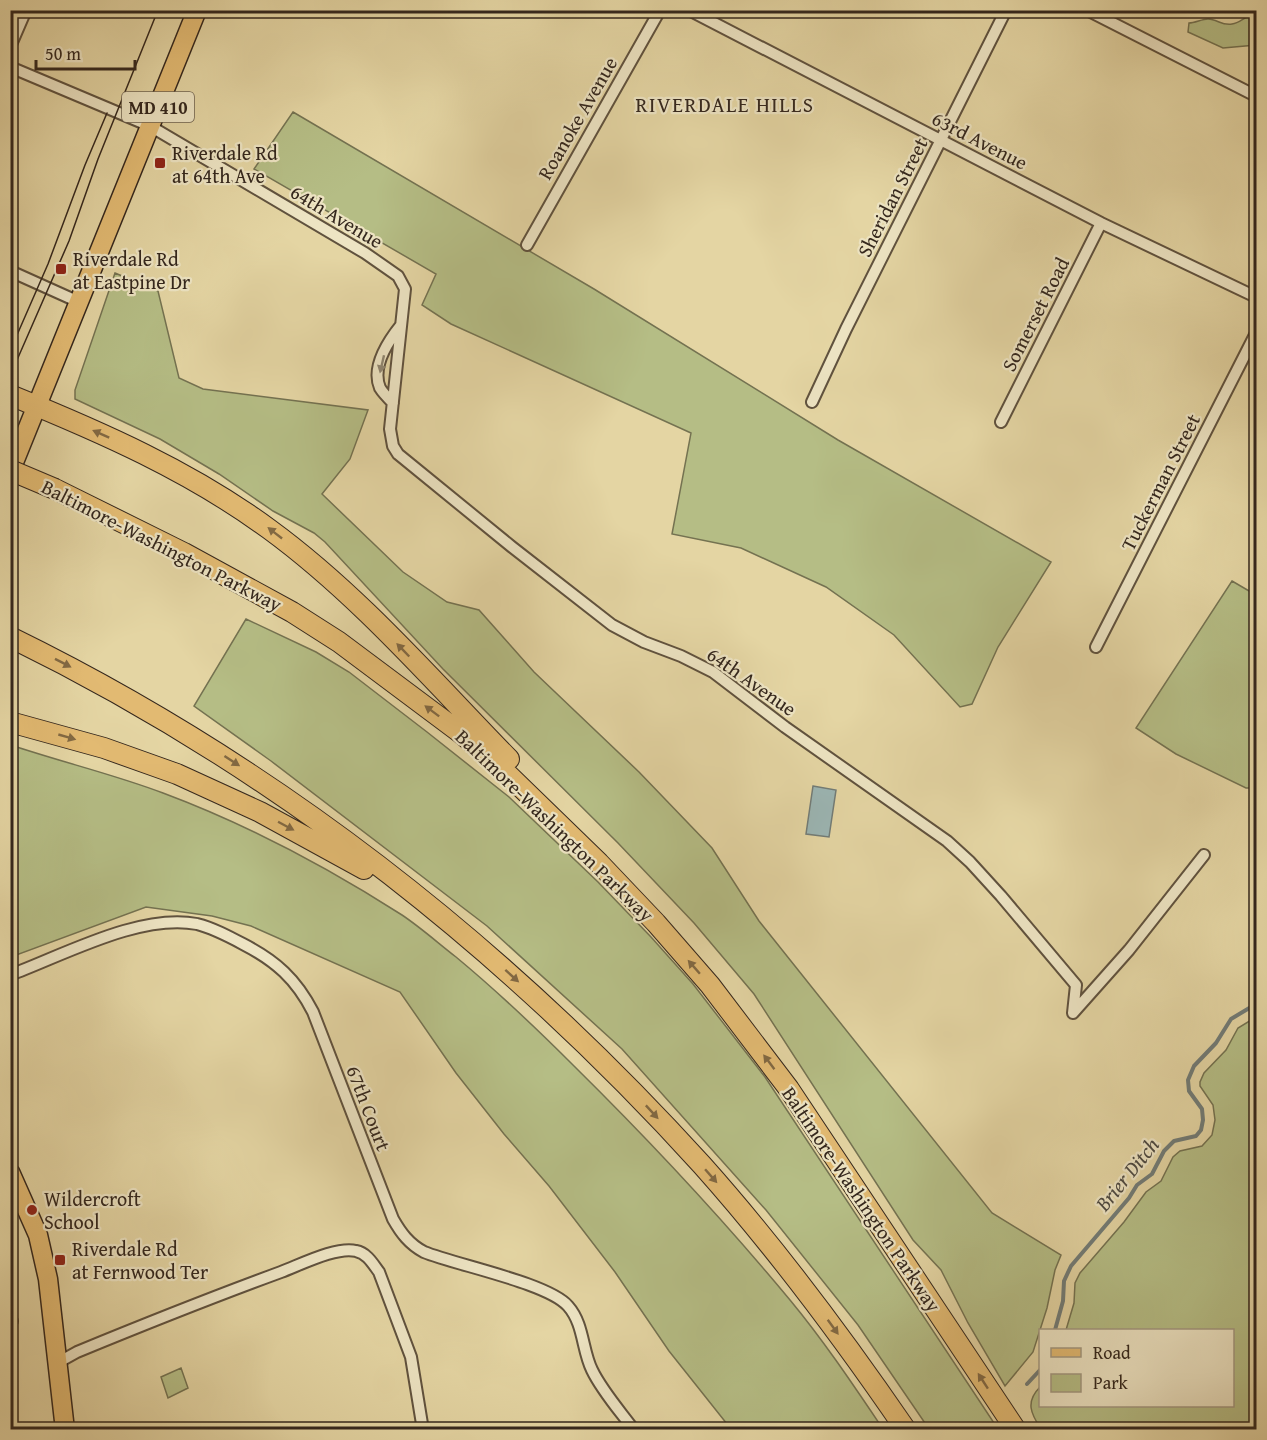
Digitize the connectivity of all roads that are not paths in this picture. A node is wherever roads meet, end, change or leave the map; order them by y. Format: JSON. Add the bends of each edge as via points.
{"nodes":[{"id":1,"x":26,"y":10,"type":"edge"},
{"id":2,"x":197,"y":10,"type":"edge"},
{"id":3,"x":660,"y":10,"type":"edge"},
{"id":4,"x":689,"y":10,"type":"edge"},
{"id":5,"x":1006,"y":10,"type":"edge"},
{"id":6,"x":1087,"y":10,"type":"edge"},
{"id":7,"x":10,"y":47,"type":"edge"},
{"id":8,"x":10,"y":67,"type":"edge"},
{"id":9,"x":1257,"y":96,"type":"edge"},
{"id":10,"x":150,"y":126,"type":"junction"},
{"id":11,"x":941,"y":140,"type":"junction"},
{"id":12,"x":1101,"y":223,"type":"junction"},
{"id":13,"x":527,"y":244,"type":"dead end"},
{"id":14,"x":10,"y":271,"type":"edge"},
{"id":15,"x":1257,"y":297,"type":"edge"},
{"id":16,"x":79,"y":302,"type":"junction"},
{"id":17,"x":401,"y":325,"type":"junction"},
{"id":18,"x":1257,"y":333,"type":"edge"},
{"id":19,"x":10,"y":395,"type":"edge"},
{"id":20,"x":812,"y":402,"type":"dead end"},
{"id":21,"x":393,"y":404,"type":"junction"},
{"id":22,"x":38,"y":406,"type":"junction"},
{"id":23,"x":1001,"y":422,"type":"dead end"},
{"id":24,"x":10,"y":471,"type":"edge"},
{"id":25,"x":10,"y":637,"type":"edge"},
{"id":26,"x":1096,"y":646,"type":"dead end"},
{"id":27,"x":10,"y":722,"type":"edge"},
{"id":28,"x":1204,"y":855,"type":"dead end"},
{"id":29,"x":599,"y":863,"type":"junction"},
{"id":30,"x":468,"y":938,"type":"junction"},
{"id":31,"x":10,"y":975,"type":"edge"},
{"id":32,"x":10,"y":1172,"type":"edge"},
{"id":33,"x":59,"y":1362,"type":"junction"},
{"id":34,"x":65,"y":1430,"type":"edge"},
{"id":35,"x":423,"y":1430,"type":"edge"},
{"id":36,"x":634,"y":1430,"type":"edge"},
{"id":37,"x":906,"y":1430,"type":"edge"},
{"id":38,"x":1016,"y":1430,"type":"edge"}],
"edges":[{"from":1,"to":7,"type":"street"},
{"from":2,"to":10,"type":"main road","number":"MD 410"},
{"from":3,"to":13,"type":"street","name":"Roanoke Avenue"},
{"from":4,"to":11,"type":"street","name":"63rd Avenue"},
{"from":5,"to":11,"type":"street","name":"Sheridan Street"},
{"from":6,"to":9,"type":"street"},
{"from":8,"to":10,"type":"street","name":"64th Avenue"},
{"from":10,"to":16,"type":"main road","number":"MD 410"},
{"from":10,"to":17,"type":"street","name":"64th Avenue","via":[[398,276],[405,289]]},
{"from":11,"to":12,"type":"street","name":"63rd Avenue"},
{"from":11,"to":20,"type":"street","name":"Sheridan Street"},
{"from":12,"to":15,"type":"street","name":"63rd Avenue"},
{"from":12,"to":23,"type":"street","name":"Somerset Road"},
{"from":14,"to":16,"type":"street"},
{"from":16,"to":22,"type":"main road","number":"MD 410"},
{"from":17,"to":21,"type":"street","name":"64th Avenue"},
{"from":17,"to":21,"type":"street","name":"64th Avenue","one_way":true,"via":[[390,339],[379,367],[380,387]]},
{"from":18,"to":26,"type":"street","name":"Tuckerman Street"},
{"from":19,"to":22,"type":"highway"},
{"from":21,"to":28,"type":"street","name":"64th Avenue","via":[[390,429],[398,454],[512,547],[612,625],[713,672],[947,841],[1014,910],[1076,985],[1073,1014],[1129,951]]},
{"from":22,"to":24,"type":"main road","number":"MD 410"},
{"from":29,"to":22,"type":"highway","one_way":true,"via":[[518,768],[312,562],[182,472]]},
{"from":29,"to":24,"type":"highway","name":"Baltimore-Washington Parkway","one_way":true,"bridge":true,"via":[[492,759],[339,642],[184,553]]},
{"from":25,"to":30,"type":"highway","one_way":true,"via":[[128,698],[246,770],[317,819]]},
{"from":27,"to":30,"type":"highway","one_way":true,"via":[[104,748],[217,791],[349,860]]},
{"from":38,"to":29,"type":"highway","name":"Baltimore-Washington Parkway","one_way":true,"via":[[789,1089],[710,985]]},
{"from":30,"to":37,"type":"highway","one_way":true,"via":[[574,1034],[702,1166],[816,1305]]},
{"from":31,"to":36,"type":"street","name":"67th Court","via":[[144,924],[161,922],[198,924],[217,930],[272,961],[294,981],[313,1012],[403,1236],[423,1252],[525,1284],[568,1305],[592,1369]]},
{"from":32,"to":33,"type":"main road","via":[[38,1235]]},
{"from":33,"to":34,"type":"main road"},
{"from":33,"to":35,"type":"street","via":[[207,1299],[324,1256],[356,1251],[379,1272],[411,1357]]}]}
